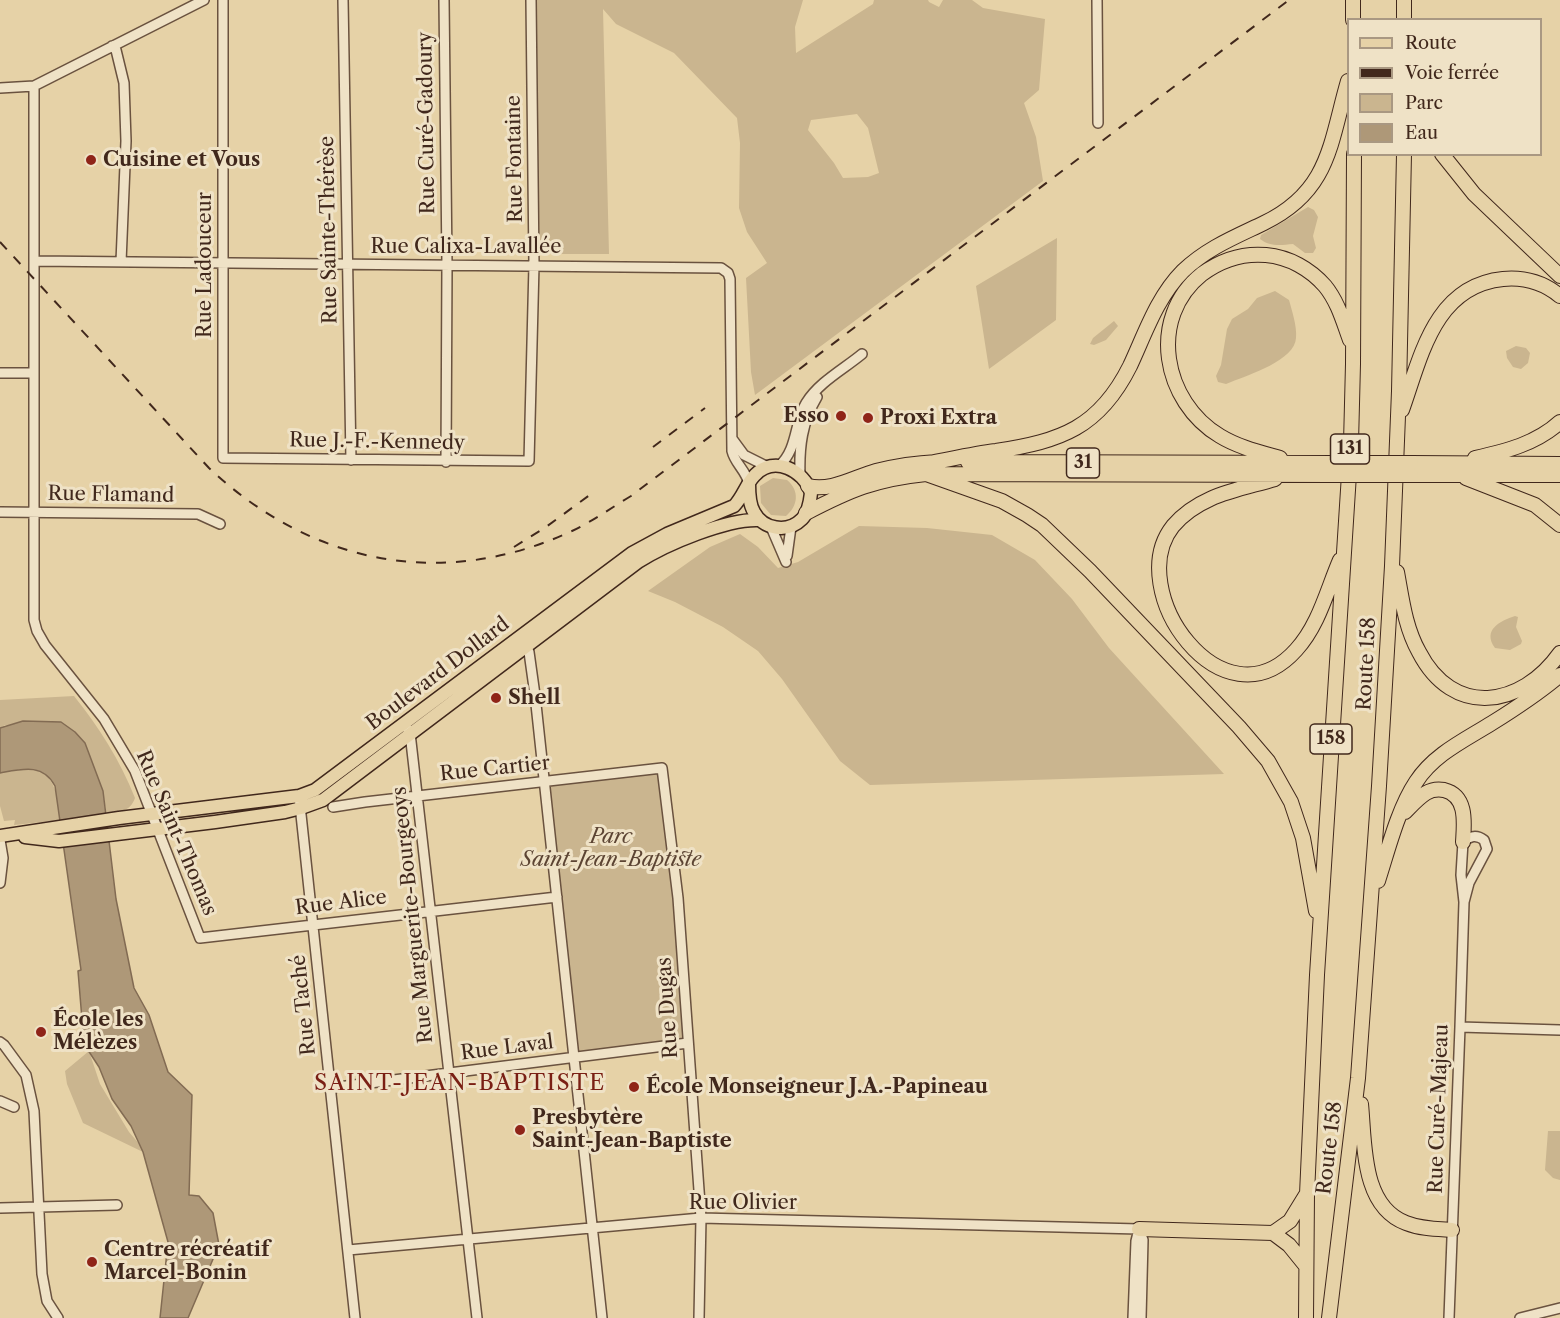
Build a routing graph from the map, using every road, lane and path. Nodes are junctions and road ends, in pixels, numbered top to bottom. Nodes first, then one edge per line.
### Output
1 (204, 0) edge
2 (223, 0) edge
3 (343, 0) edge
4 (444, 0) edge
5 (531, 0) edge
6 (1098, 0) edge
7 (1353, 0) edge
8 (1404, 0) edge
9 (1353, 18) edge
10 (1404, 18) edge
11 (112, 46) junction
12 (1347, 85) edge
13 (33, 86) junction
14 (0, 88) edge
15 (1098, 123) dead end
16 (1354, 156) edge
17 (1404, 156) edge
18 (1444, 156) edge
19 (35, 261) junction
20 (121, 262) junction
21 (223, 263) junction
22 (347, 264) junction
23 (447, 264) junction
24 (534, 265) junction
25 (1560, 276) edge
26 (1560, 296) edge
27 (1353, 348) junction
28 (862, 354) dead end
29 (0, 372) edge
30 (33, 373) junction
31 (826, 382) junction
32 (1560, 422) edge
33 (1397, 423) junction
34 (732, 438) junction
35 (223, 458) joint
36 (351, 460) junction
37 (530, 461) joint
38 (446, 462) junction
39 (1560, 464) edge
40 (774, 466) junction
41 (927, 468) junction
42 (1293, 469) junction
43 (1456, 469) junction
44 (1560, 476) edge
45 (804, 481) junction
46 (749, 484) junction
47 (0, 512) edge
48 (34, 512) junction
49 (806, 513) junction
50 (220, 524) dead end
51 (766, 524) junction
52 (1560, 525) edge
53 (790, 527) junction
54 (1393, 546) junction
55 (1344, 550) junction
56 (523, 641) junction
57 (1560, 653) edge
58 (1560, 675) edge
59 (407, 729) junction
60 (662, 768) joint
61 (544, 782) junction
62 (417, 796) junction
63 (300, 802) junction
64 (333, 807) dead end
65 (151, 814) junction
66 (1401, 815) junction
67 (157, 829) junction
68 (3, 837) edge
69 (1463, 842) junction
70 (0, 883) edge
71 (557, 897) junction
72 (1464, 902) junction
73 (1371, 903) junction
74 (430, 911) junction
75 (314, 924) junction
76 (1320, 928) junction
77 (200, 938) joint
78 (1460, 1026) junction
79 (1560, 1030) edge
80 (0, 1042) edge
81 (688, 1043) junction
82 (574, 1058) junction
83 (449, 1073) junction
84 (1358, 1078) junction
85 (330, 1088) junction
86 (0, 1101) edge
87 (14, 1107) dead end
88 (1307, 1194) junction
89 (117, 1204) dead end
90 (38, 1207) junction
91 (0, 1208) edge
92 (701, 1218) junction
93 (593, 1228) junction
94 (1139, 1229) junction
95 (1452, 1230) junction
96 (1272, 1233) junction
97 (468, 1239) junction
98 (348, 1250) junction
99 (1306, 1266) junction
100 (1560, 1308) edge
101 (58, 1318) edge
102 (355, 1318) edge
103 (477, 1318) edge
104 (602, 1318) edge
105 (699, 1318) edge
106 (1133, 1318) edge
107 (1141, 1318) edge
108 (1306, 1318) edge
109 (1329, 1318) edge
110 (1449, 1318) edge
111 (1520, 1318) edge

1 - 11 street
2 - 21 street, Rue Ladouceur
3 - 22 street, Rue Sainte-Thérèse
4 - 23 street, Rue Curé-Gadoury
5 - 24 street, Rue Fontaine
6 - 15 street
7 - 9 highway
8 - 10 highway
11 - 13 street
11 - 20 street
12 - 41 highway
13 - 14 street
13 - 19 street, Rue Saint-Thomas
16 - 27 highway, Route 158 / 131
17 - 33 highway, Route 158 / 158
18 - 25 highway
19 - 20 street, Rue Calixa-Lavallée
19 - 30 street, Rue Saint-Thomas
20 - 21 street, Rue Calixa-Lavallée
21 - 22 street, Rue Calixa-Lavallée
21 - 35 street, Rue Ladouceur
22 - 23 street, Rue Calixa-Lavallée
22 - 36 street, Rue Sainte-Thérèse
23 - 24 street, Rue Calixa-Lavallée
23 - 38 street, Rue Curé-Gadoury
24 - 34 street, Rue Calixa-Lavallée
24 - 37 street, Rue Fontaine
26 - 33 highway
27 - 42 highway
27 - 55 highway, Route 158 / 131
28 - 31 street
29 - 30 street
30 - 48 street, Rue Saint-Thomas
31 - 40 street
31 - 45 street
32 - 43 highway
33 - 54 highway, Route 158 / 158
34 - 40 street
34 - 46 street, Rue Calixa-Lavallée
35 - 36 street, Rue J.-F.-Kennedy
36 - 38 street, Rue J.-F.-Kennedy
37 - 38 street, Rue J.-F.-Kennedy
39 - 43 highway, 31
40 - 45 main road
40 - 46 main road
41 - 42 highway, 31
41 - 45 highway, 31
41 - 49 highway, 31
41 - 76 highway
42 - 43 highway, 31, bridge
42 - 55 highway
43 - 44 highway, 31
43 - 52 highway
45 - 49 main road
46 - 51 main road
46 - 56 main road, Boulevard Dollard
47 - 48 street, Rue Flamand
48 - 50 street, Rue Flamand
48 - 65 street, Rue Saint-Thomas
49 - 53 main road
51 - 53 main road
51 - 53 street
51 - 56 main road, Boulevard Dollard
54 - 57 highway
54 - 73 highway, Route 158 / 158
55 - 76 highway, Route 158 / 158
56 - 59 main road, Boulevard Dollard
56 - 61 street
58 - 66 highway
59 - 62 street, Rue Marguerite-Bourgeoys
59 - 63 main road, Boulevard Dollard
60 - 61 street, Rue Cartier
60 - 81 street, Rue Dugas
61 - 62 street, Rue Cartier
61 - 71 street
62 - 64 street, Rue Cartier
62 - 74 street, Rue Marguerite-Bourgeoys
63 - 65 main road, Boulevard Dollard
63 - 67 main road, Boulevard Dollard
63 - 75 street, Rue Taché
65 - 67 street, Rue Saint-Thomas
65 - 68 main road, Boulevard Dollard
66 - 69 highway
66 - 73 highway
67 - 68 main road, Boulevard Dollard
67 - 77 street, Rue Saint-Thomas
68 - 70 street
69 - 72 street, Rue Curé-Majeau
69 - 72 street, Rue Curé-Majeau
71 - 74 street, Rue Alice
71 - 82 street
72 - 78 street, Rue Curé-Majeau
73 - 84 highway, Route 158 / 158
74 - 75 street, Rue Alice
74 - 83 street, Rue Marguerite-Bourgeoys
75 - 77 street, Rue Alice
75 - 85 street, Rue Taché
76 - 88 highway, Route 158 / 158
78 - 79 street
78 - 95 street, Rue Curé-Majeau
80 - 90 street
81 - 82 street, Rue Laval
81 - 92 street, Rue Dugas
82 - 83 street, Rue Laval
82 - 93 street
83 - 85 street, Rue Laval
83 - 97 street, Rue Marguerite-Bourgeoys
84 - 95 highway
84 - 109 highway, Route 158 / 158
85 - 98 street, Rue Taché
86 - 87 street
88 - 96 highway
88 - 99 highway, Route 158 / 158
89 - 90 street
90 - 91 street
90 - 101 street
92 - 93 street, Rue Olivier
92 - 94 street, Rue Olivier
92 - 105 street, Rue Dugas
93 - 97 street, Rue Olivier
93 - 104 street
94 - 96 highway
94 - 106 street
94 - 107 street
95 - 110 street, Rue Curé-Majeau
96 - 99 highway
97 - 98 street, Rue Olivier
97 - 103 street, Rue Marguerite-Bourgeoys
98 - 102 street, Rue Taché
99 - 108 highway, Route 158 / 158
100 - 111 street

